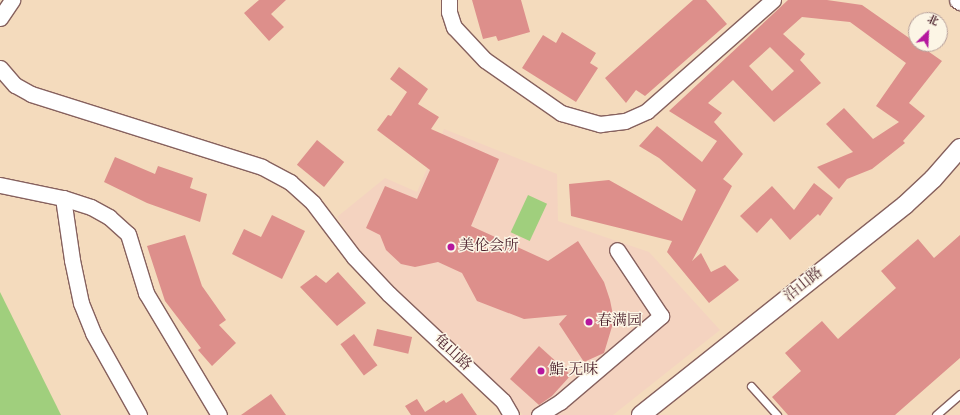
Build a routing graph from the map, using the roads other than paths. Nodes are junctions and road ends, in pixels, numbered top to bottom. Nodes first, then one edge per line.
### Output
1 (12, 0) edge
2 (449, 0) edge
3 (773, 0) edge
4 (957, 0) edge
5 (960, 2) edge
6 (0, 18) edge
7 (0, 68) edge
8 (960, 148) edge
9 (0, 185) edge
10 (64, 198) junction
11 (617, 250) dead end
12 (751, 386) dead end
13 (960, 394) edge
14 (139, 415) edge
15 (219, 415) edge
16 (511, 415) edge
17 (539, 415) edge
18 (641, 415) edge
19 (777, 415) edge
20 (936, 415) edge

1 - 6 street
2 - 3 street
4 - 5 street
7 - 16 street, 龟山路
8 - 18 street, 沿山路
9 - 10 street
10 - 14 street
10 - 15 street
11 - 17 street
12 - 19 lane
13 - 20 lane

